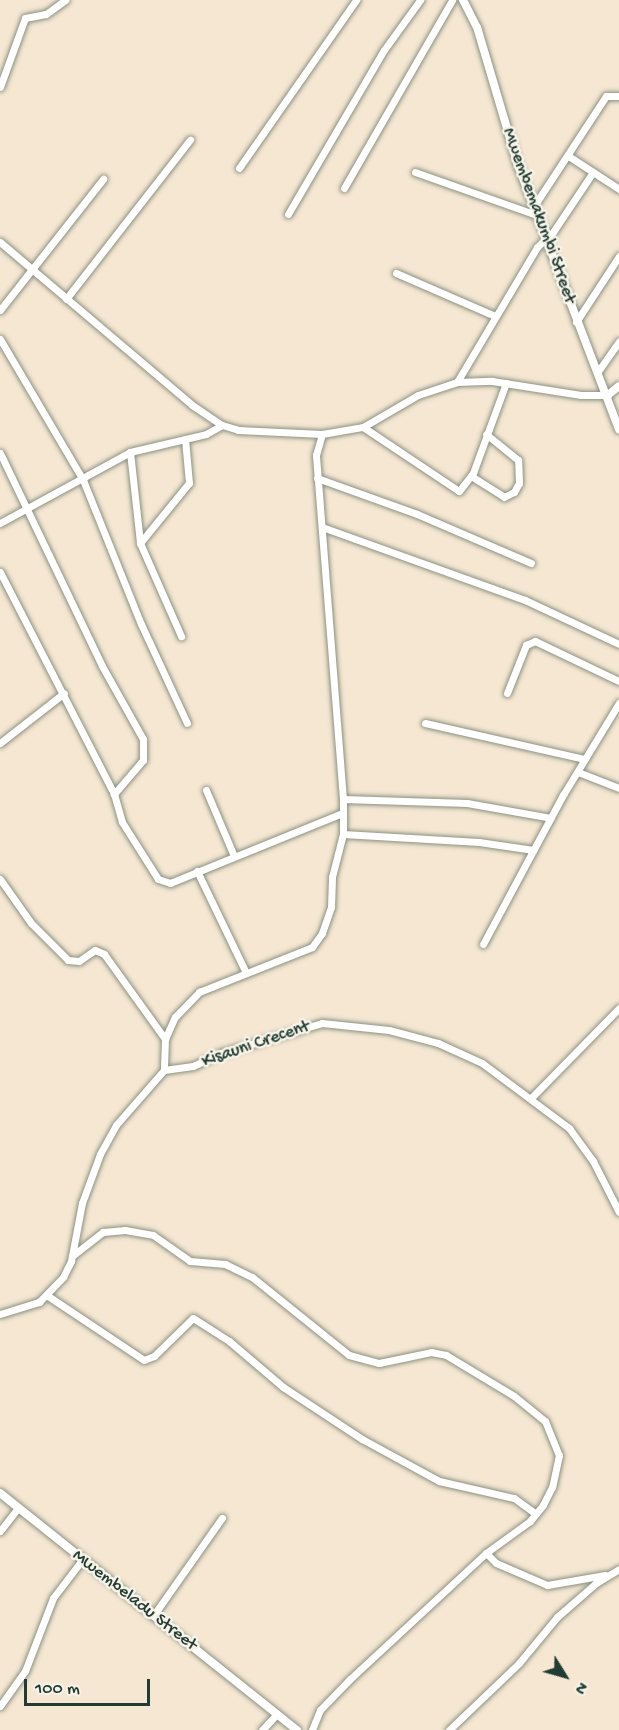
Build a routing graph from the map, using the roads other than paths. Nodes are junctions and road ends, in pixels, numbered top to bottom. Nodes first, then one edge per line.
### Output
1 (65, 0) edge
2 (356, 0) edge
3 (420, 0) edge
4 (452, 0) edge
5 (463, 0) edge
6 (0, 87) edge
7 (619, 96) edge
8 (190, 140) dead end
9 (570, 157) junction
10 (239, 168) dead end
11 (415, 172) dead end
12 (593, 172) junction
13 (103, 179) dead end
14 (344, 188) dead end
15 (619, 189) edge
16 (534, 206) junction
17 (288, 214) dead end
18 (539, 216) junction
19 (547, 239) junction
20 (0, 242) edge
21 (619, 256) edge
22 (32, 272) junction
23 (396, 273) dead end
24 (66, 299) junction
25 (0, 310) edge
26 (495, 316) junction
27 (576, 322) junction
28 (0, 339) edge
29 (619, 341) edge
30 (599, 370) junction
31 (457, 382) junction
32 (506, 384) junction
33 (619, 386) edge
34 (608, 394) junction
35 (222, 425) junction
36 (363, 427) junction
37 (619, 429) edge
38 (322, 434) junction
39 (486, 434) junction
40 (185, 439) junction
41 (130, 452) junction
42 (0, 453) edge
43 (471, 476) junction
44 (317, 478) junction
45 (82, 480) junction
46 (30, 508) junction
47 (0, 523) edge
48 (322, 527) junction
49 (140, 543) junction
50 (531, 563) dead end
51 (0, 572) edge
52 (181, 636) dead end
53 (619, 644) edge
54 (619, 681) edge
55 (64, 693) junction
56 (507, 693) dead end
57 (619, 703) edge
58 (187, 723) dead end
59 (425, 723) dead end
60 (0, 743) edge
61 (585, 759) junction
62 (578, 772) junction
63 (619, 788) edge
64 (206, 790) dead end
65 (114, 794) junction
66 (343, 798) junction
67 (342, 813) junction
68 (551, 818) junction
69 (343, 834) junction
70 (533, 850) junction
71 (234, 856) junction
72 (197, 871) junction
73 (0, 879) edge
74 (483, 944) dead end
75 (246, 973) junction
76 (619, 1008) edge
77 (165, 1039) junction
78 (164, 1070) junction
79 (531, 1098) junction
80 (619, 1212) edge
81 (72, 1256) junction
82 (48, 1296) junction
83 (0, 1314) edge
84 (0, 1493) edge
85 (18, 1508) junction
86 (536, 1514) junction
87 (222, 1518) dead end
88 (0, 1531) edge
89 (486, 1553) junction
90 (82, 1560) junction
91 (619, 1569) edge
92 (611, 1574) junction
93 (153, 1616) junction
94 (0, 1706) edge
95 (278, 1713) junction
96 (262, 1730) edge
97 (297, 1730) edge
98 (312, 1730) edge
99 (449, 1730) edge

1 - 6 street
2 - 10 street
3 - 17 street
4 - 14 street
5 - 16 street, Mwembemakumbi Street
7 - 9 street
8 - 24 street
9 - 12 street
9 - 16 street
11 - 18 street
12 - 15 street
12 - 19 street
13 - 22 street
16 - 18 street, Mwembemakumbi Street
18 - 19 street, Mwembemakumbi Street
19 - 26 street
19 - 27 street, Mwembemakumbi Street
20 - 22 street
21 - 27 street
22 - 24 street
22 - 25 street
23 - 26 street
24 - 35 street
26 - 31 street
27 - 30 street, Mwembemakumbi Street
28 - 45 street
29 - 30 street
30 - 34 street, Mwembemakumbi Street
31 - 32 street
31 - 36 street
32 - 34 street
32 - 39 street
33 - 34 street
34 - 37 street, Mwembemakumbi Street
35 - 38 street
35 - 40 street
36 - 38 street
36 - 43 street
38 - 44 street
39 - 43 street
39 - 43 street
40 - 41 street
40 - 49 street
41 - 45 street
41 - 49 street
42 - 46 street
44 - 48 street
44 - 50 street
45 - 46 street
45 - 58 street
46 - 47 street
46 - 65 street
48 - 53 street
48 - 66 street
49 - 52 street
51 - 55 street
54 - 56 street
55 - 60 street
55 - 65 street
57 - 61 street
59 - 61 street
61 - 62 street
62 - 63 street
62 - 68 street
64 - 71 street
65 - 72 street
66 - 67 street
66 - 68 street
67 - 69 street
67 - 71 street
68 - 70 street
69 - 70 street
69 - 75 street
70 - 74 street
71 - 72 street
72 - 75 street
73 - 77 street
75 - 77 street
76 - 79 street
77 - 78 street
78 - 79 street, Kisauni Crecent
78 - 81 street
79 - 80 street, Kisauni Crecent
81 - 82 street
81 - 86 street
82 - 83 street
82 - 86 street
84 - 85 street, Mwembeladu Street
85 - 88 street
85 - 90 street, Mwembeladu Street
86 - 89 street
87 - 93 street
89 - 92 street
89 - 98 street
90 - 93 street, Mwembeladu Street
90 - 94 street
91 - 92 street
92 - 99 street
93 - 95 street, Mwembeladu Street
95 - 96 street
95 - 97 street, Mwembeladu Street

